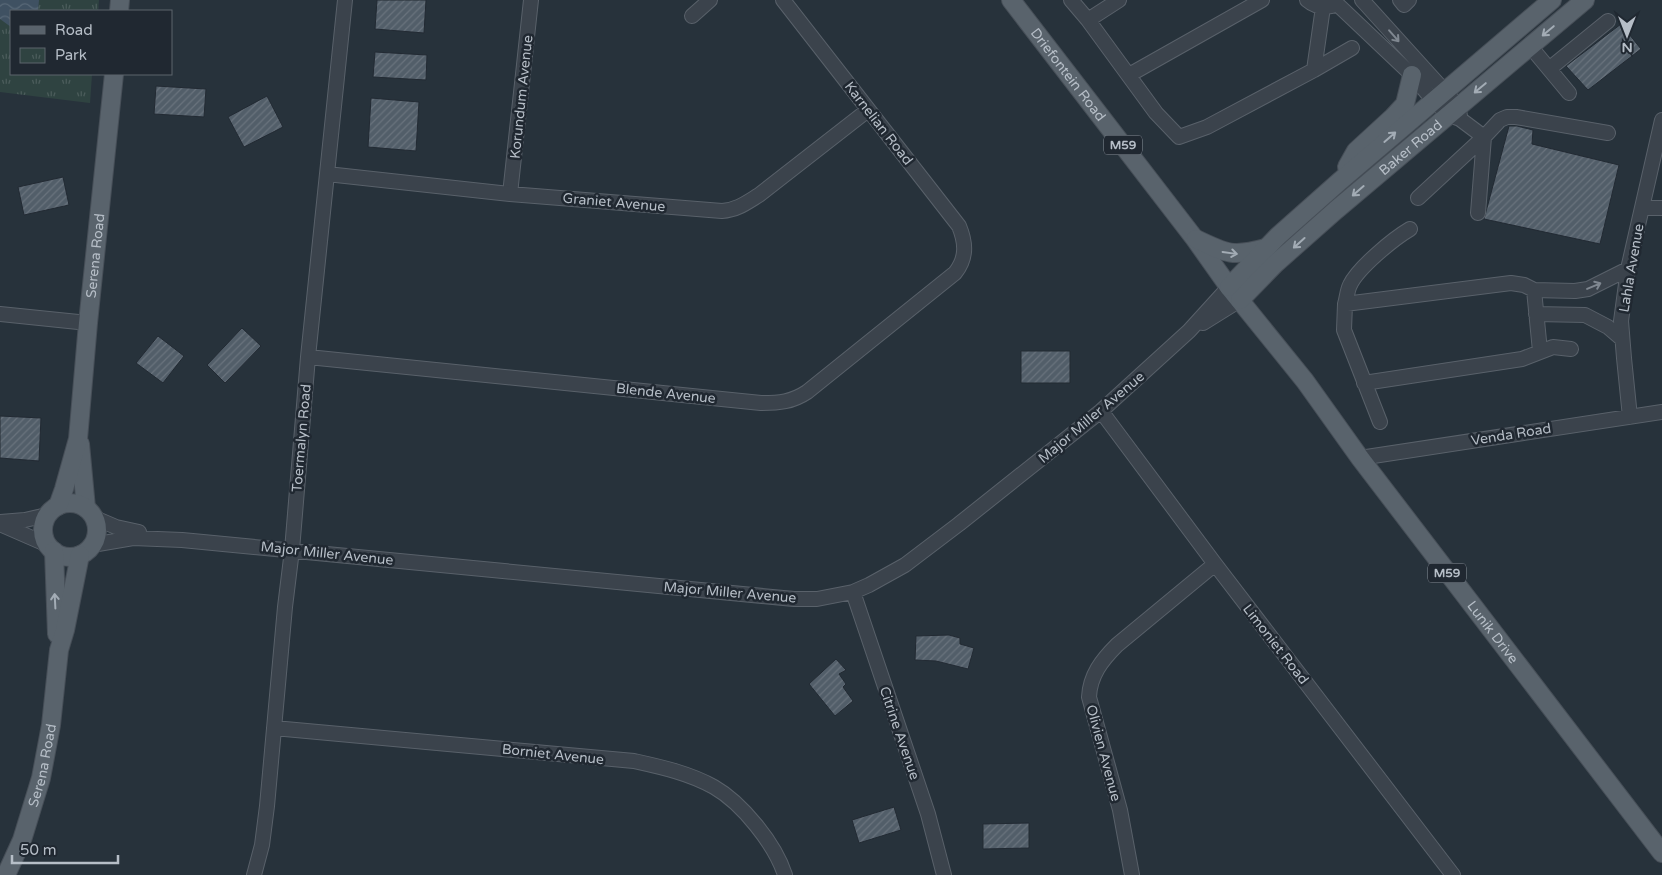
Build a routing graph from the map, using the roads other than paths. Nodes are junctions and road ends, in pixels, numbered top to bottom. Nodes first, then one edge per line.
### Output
1 (345, 0) edge
2 (531, 0) edge
3 (710, 0) edge
4 (783, 0) edge
5 (1012, 0) edge
6 (1071, 0) edge
7 (1118, 0) edge
8 (1262, 0) edge
9 (1307, 0) edge
10 (1362, 0) edge
11 (1400, 0) edge
12 (1409, 0) edge
13 (1552, 0) edge
14 (1585, 0) edge
15 (1340, 2) edge
16 (1323, 7) junction
17 (692, 16) dead end
18 (1088, 20) junction
19 (1608, 22) dead end
20 (1530, 46) junction
21 (1352, 48) dead end
22 (1549, 69) junction
23 (1314, 70) junction
24 (114, 75) edge
25 (1129, 75) junction
26 (1412, 75) junction
27 (1569, 93) dead end
28 (1438, 96) junction
29 (868, 110) junction
30 (1456, 113) junction
31 (1662, 120) edge
32 (1608, 133) dead end
33 (1484, 137) junction
34 (327, 174) junction
35 (1340, 181) junction
36 (510, 194) junction
37 (1418, 198) dead end
38 (1642, 208) junction
39 (1662, 208) edge
40 (1478, 213) dead end
41 (1410, 229) dead end
42 (1196, 239) junction
43 (1266, 248) junction
44 (965, 251) joint
45 (1628, 269) junction
46 (1534, 290) junction
47 (1234, 293) junction
48 (1345, 304) junction
49 (0, 314) edge
50 (1536, 314) junction
51 (88, 323) junction
52 (1622, 339) junction
53 (1571, 349) dead end
54 (1540, 351) junction
55 (308, 358) junction
56 (1364, 383) junction
57 (1101, 411) junction
58 (1662, 412) edge
59 (1630, 417) junction
60 (1380, 422) dead end
61 (78, 439) junction
62 (1360, 458) junction
63 (52, 510) junction
64 (90, 513) junction
65 (0, 523) edge
66 (182, 540) junction
67 (51, 548) junction
68 (86, 550) junction
69 (292, 550) junction
70 (1215, 564) junction
71 (853, 592) junction
72 (59, 650) junction
73 (274, 728) junction
74 (1662, 854) edge
75 (6, 875) edge
76 (254, 875) edge
77 (785, 875) edge
78 (944, 875) edge
79 (1132, 875) edge
80 (1453, 875) edge

1 - 34 street, Toermalyn Road
2 - 36 street, Korundum Avenue
3 - 17 street
4 - 29 street, Karnelian Road
5 - 42 main road, Driefontein Road / M59
6 - 18 street
7 - 18 street
8 - 25 street
9 - 16 street
10 -> 28 street
11 - 12 street
13 - 28 main road, Baker Road
14 -> 20 main road, Baker Road
15 - 16 street
15 - 26 street
16 - 23 street
18 - 25 street
19 - 22 street
20 - 22 street
20 -> 30 main road, Baker Road
21 - 23 street
22 - 27 street
23 - 25 street
24 - 51 main road, Serena Road
26 - 28 street
26 - 35 main road
28 - 30 street
35 -> 28 main road, Baker Road
29 - 36 street, Graniet Avenue
29 - 44 street, Karnelian Road
30 - 33 street
30 -> 47 main road, Baker Road
31 - 38 street, Lahla Avenue
32 - 33 street
33 - 37 street
33 - 40 street
34 - 36 street, Graniet Avenue
34 - 55 street, Toermalyn Road
35 - 43 main road, Baker Road
38 - 39 street, Lahla Avenue
38 - 45 street, Lahla Avenue
41 - 48 street
42 -> 43 main road
42 - 47 main road, Driefontein Road / M59
43 - 47 main road, Baker Road
44 - 55 street, Blende Avenue
46 -> 45 street
45 - 52 street, Lahla Avenue
46 - 48 street
46 - 50 street
47 - 57 street, Major Miller Avenue
47 - 62 main road, Lunik Drive / M59
48 - 56 street
49 - 51 street
50 - 52 street
50 - 54 street
51 - 61 main road, Serena Road
52 - 59 street, Lahla Avenue
53 - 54 street
54 - 56 street
55 - 69 street, Toermalyn Road
56 - 60 street
57 - 70 street, Limoniet Road
57 - 71 street, Major Miller Avenue
58 - 59 street, Venda Road
59 - 62 street, Venda Road
61 - 63 main road, Serena Road
61 - 64 main road, Serena Road
62 - 74 main road, Lunik Drive / M59
63 - 64 main road
63 - 65 street
63 - 67 main road
64 - 66 street, Major Miller Avenue
64 - 68 main road
65 - 67 street
66 - 68 street, Major Miller Avenue
66 - 69 street, Major Miller Avenue
67 - 68 main road
72 -> 67 main road, Serena Road
68 - 72 main road, Serena Road
69 - 71 street, Major Miller Avenue
69 - 73 street, Toermalyn Road
70 - 79 street, Olivien Avenue
70 - 80 street, Limoniet Road
71 - 78 street, Citrine Avenue
72 - 75 main road, Serena Road
73 - 76 street, Toermalyn Road
73 - 77 street, Borniet Avenue

